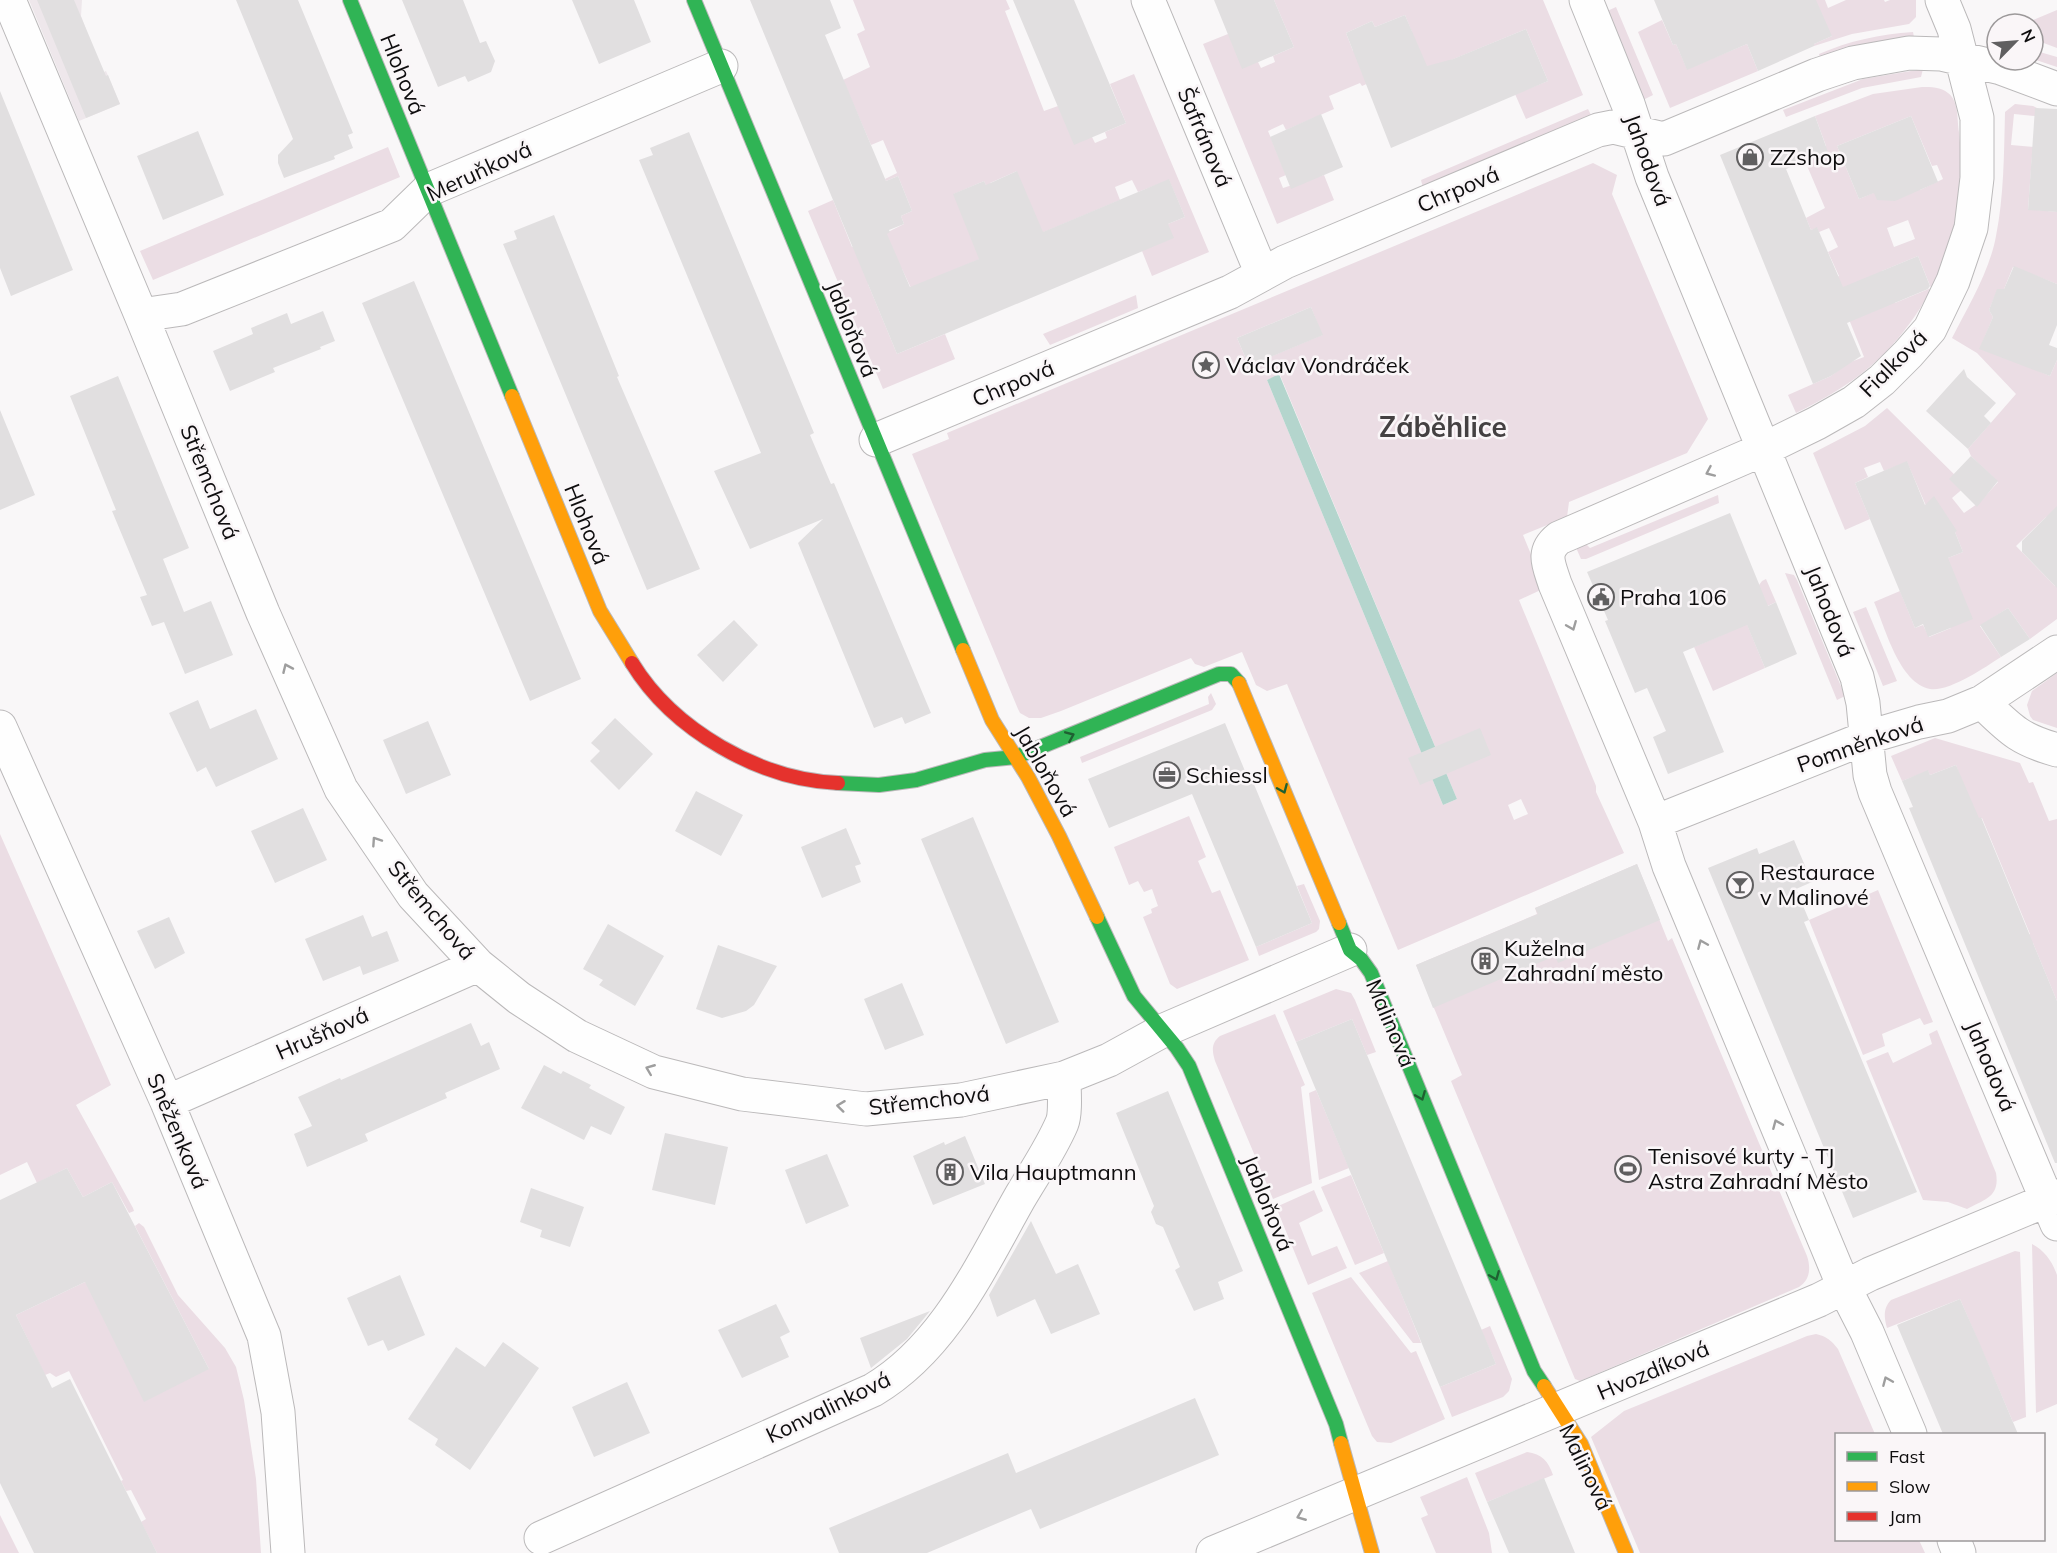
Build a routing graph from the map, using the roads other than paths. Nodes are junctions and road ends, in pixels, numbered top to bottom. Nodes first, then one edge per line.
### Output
1 (9, 0) edge
2 (350, 0) edge
3 (694, 0) edge
4 (1148, 0) edge
5 (1586, 0) edge
6 (1942, 0) edge
7 (1962, 58) junction
8 (721, 66) junction
9 (2057, 89) edge
10 (1638, 134) junction
11 (428, 190) junction
12 (1262, 274) junction
13 (141, 315) junction
14 (876, 440) junction
15 (1764, 449) junction
16 (2057, 652) edge
17 (1982, 702) junction
18 (0, 727) edge
19 (1868, 737) junction
20 (2057, 750) edge
21 (1016, 757) junction
22 (1655, 822) junction
23 (1350, 950) junction
24 (478, 965) junction
25 (1162, 1031) junction
26 (1064, 1077) junction
27 (167, 1102) junction
28 (2054, 1207) edge
29 (1844, 1287) junction
30 (1557, 1410) junction
31 (1910, 1433) edge
32 (1355, 1494) junction
33 (541, 1538) dead end
34 (288, 1553) edge
35 (1213, 1553) edge
36 (1372, 1553) edge
37 (1626, 1553) edge

1 - 13 street, Střemchová
2 - 11 street, Hlohová
3 - 8 street, Jabloňová
4 - 12 street, Šafránová
5 - 10 street, Jahodová
6 - 7 street, Fialková
7 - 9 street, Chrpová
7 - 10 street, Chrpová
7 - 15 street, Fialková
8 - 11 street, Meruňková
8 - 14 street, Jabloňová
10 - 12 street, Chrpová
10 - 15 street, Jahodová
11 - 13 street, Meruňková
11 - 21 street, Hlohová
12 - 14 street, Chrpová
24 -> 13 street, Střemchová
14 - 21 street, Jabloňová
15 - 19 street, Jahodová
15 -> 22 street, Fialková
16 - 17 street, Pomněnková
17 - 19 street, Pomněnková
17 - 20 street
18 - 27 street, Sněženková
19 - 22 street, Pomněnková
19 - 28 street, Jahodová
21 -> 23 street, Malinová
21 - 25 street, Jabloňová
29 -> 22 street
23 - 25 street, Střemchová
23 -> 30 street, Malinová
26 -> 24 street, Střemchová
24 - 27 street, Hrušňová
25 - 26 street, Střemchová
25 - 32 street, Jabloňová
26 - 33 street, Konvalinková
27 - 34 street, Sněženková
28 - 29 street, Hvozdíková
29 - 30 street, Hvozdíková
31 -> 29 street
30 - 32 street, Hvozdíková
30 - 37 street, Malinová
32 -> 35 street, Hvozdíková
32 - 36 street, Jabloňová

